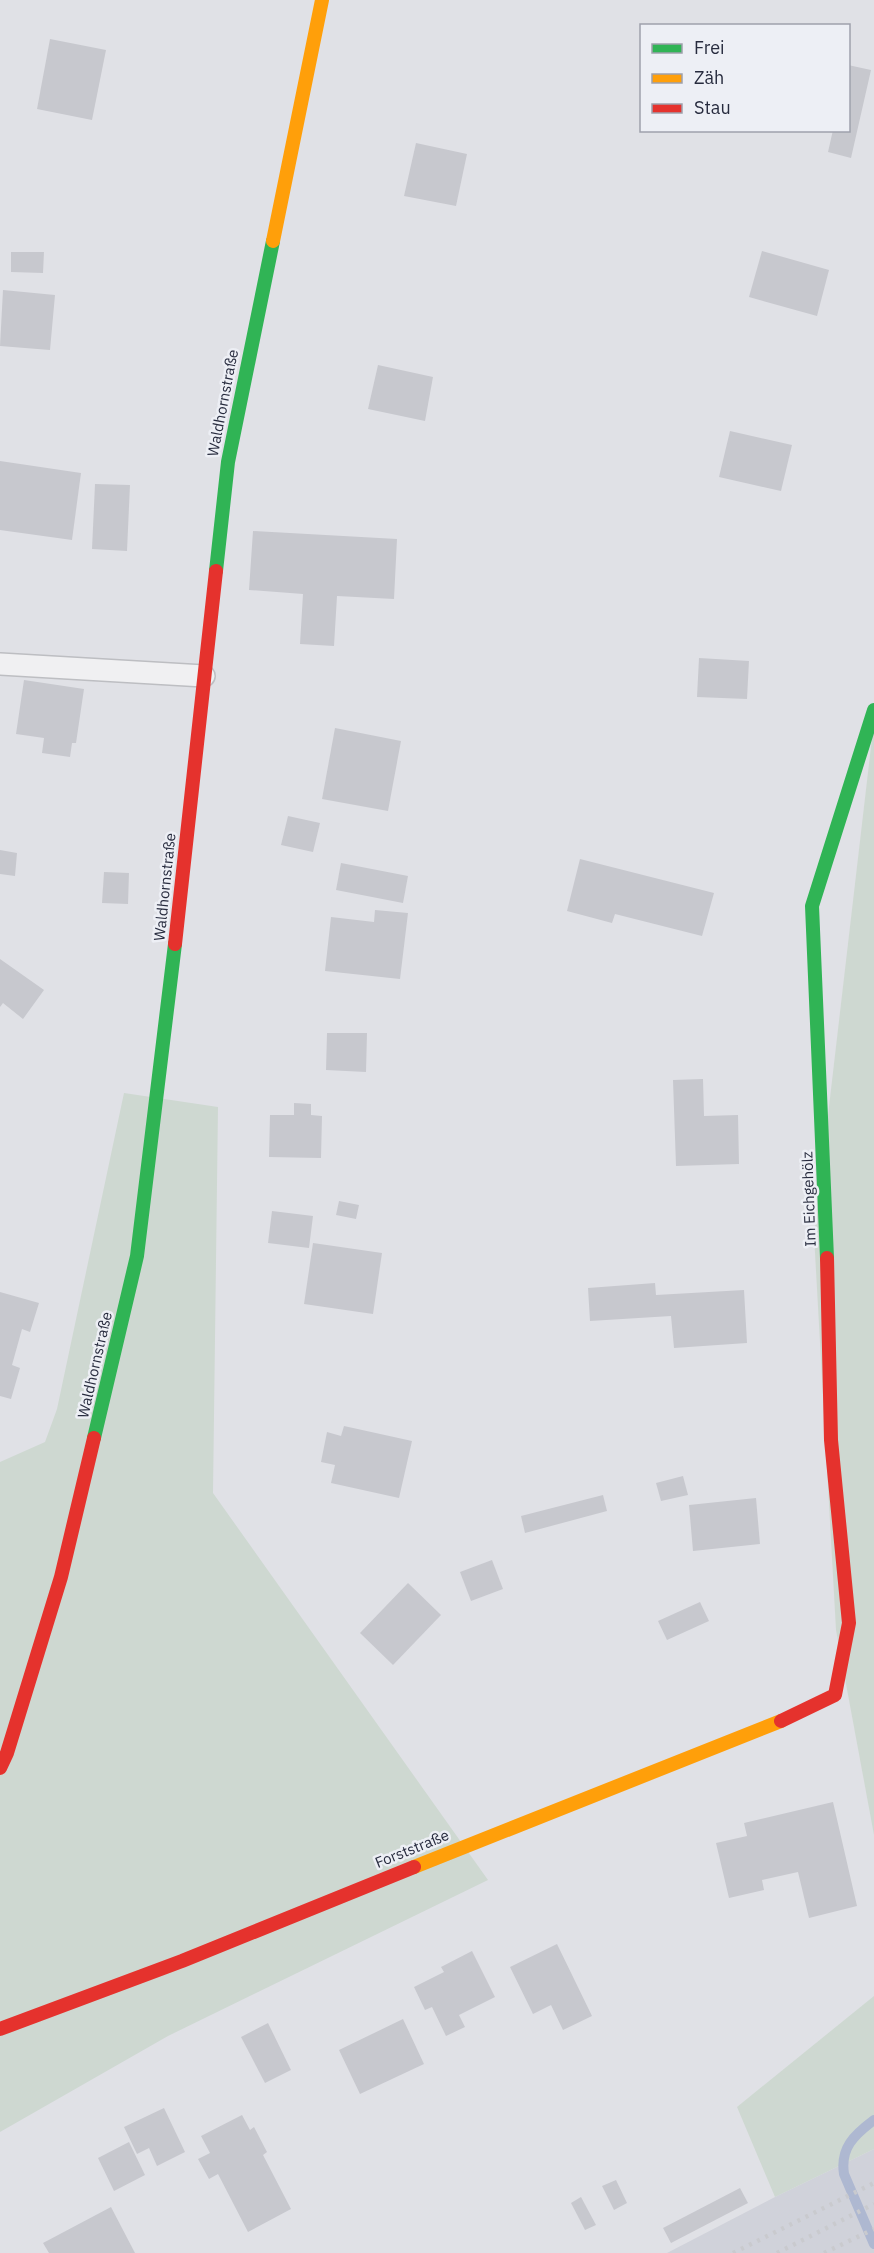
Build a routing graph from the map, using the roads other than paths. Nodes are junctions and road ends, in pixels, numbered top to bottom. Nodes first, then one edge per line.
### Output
1 (322, 0) edge
2 (0, 664) edge
3 (204, 676) junction
4 (874, 710) edge
5 (835, 1695) joint
6 (0, 1768) edge
7 (0, 2029) edge

1 - 3 street, Waldhornstraße
2 - 3 lane
3 - 6 street, Waldhornstraße
4 - 5 street, Im Eichgehölz
5 - 7 street, Forststraße

